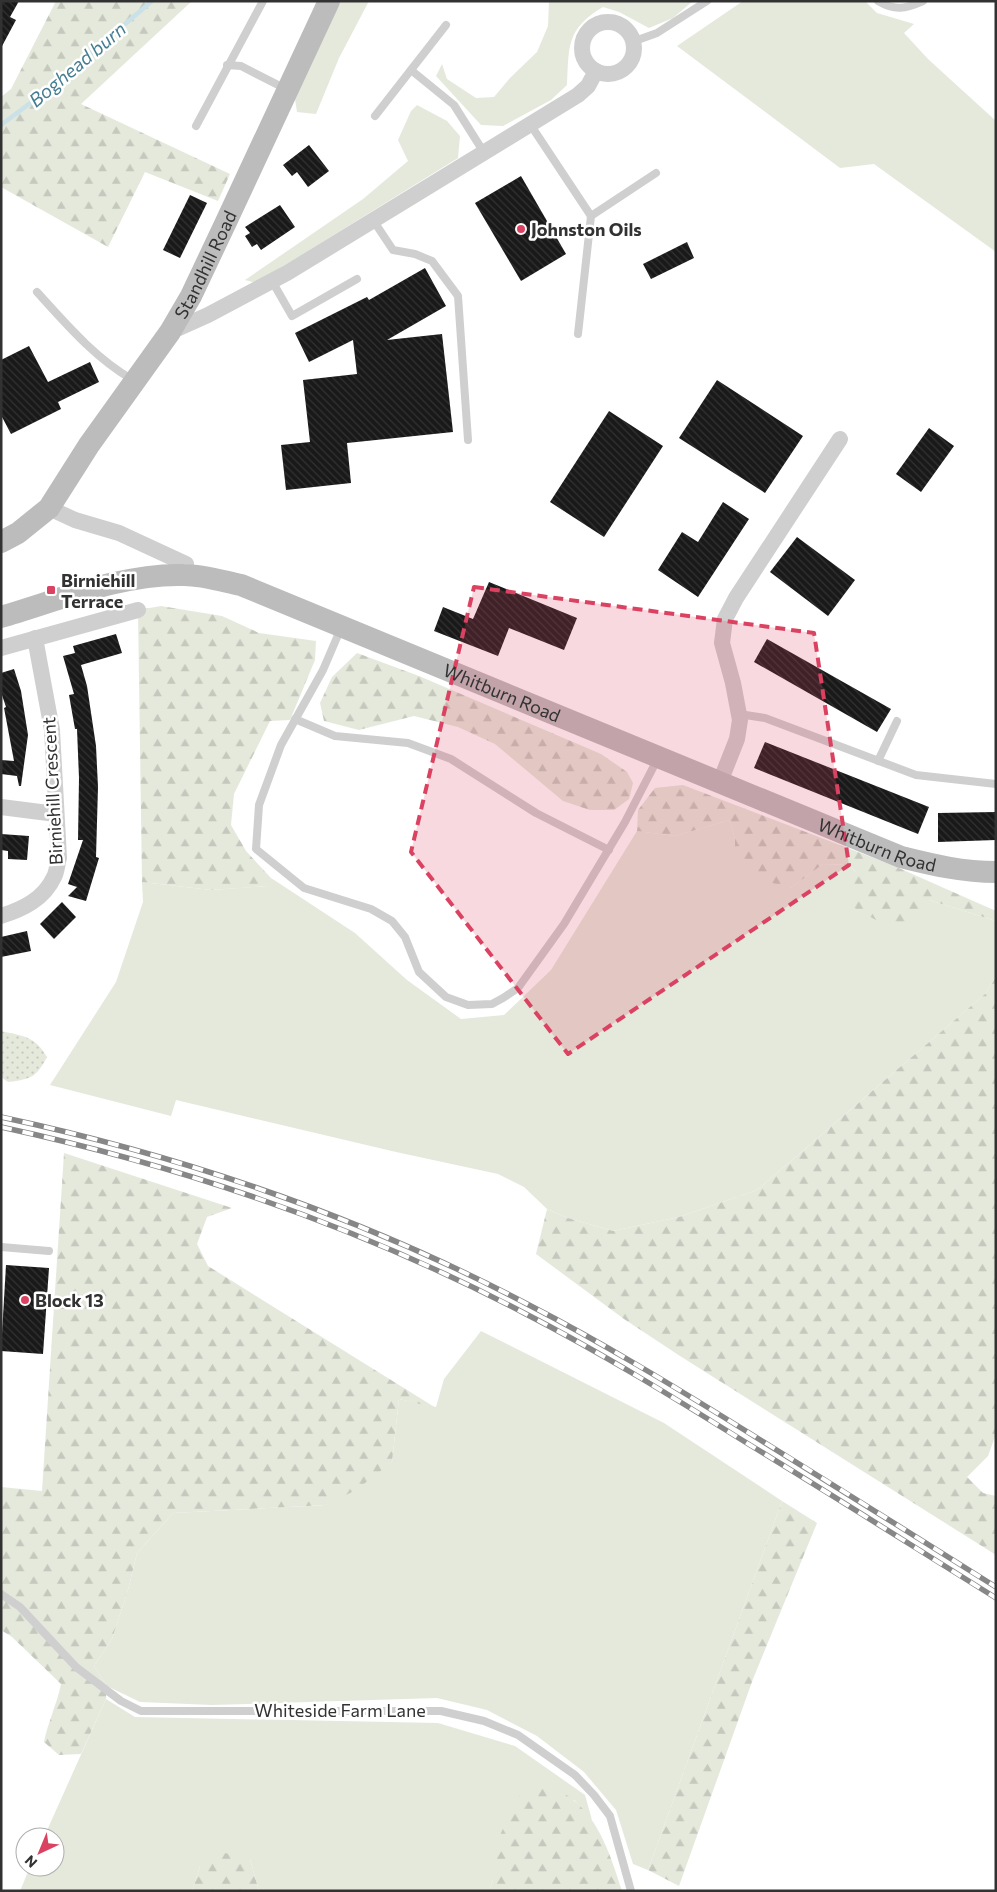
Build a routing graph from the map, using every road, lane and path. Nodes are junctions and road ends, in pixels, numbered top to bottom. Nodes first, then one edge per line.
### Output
1 (263, 1) edge
2 (329, 1) edge
3 (707, 1) edge
4 (878, 1) edge
5 (923, 1) edge
6 (446, 25) dead end
7 (632, 42) junction
8 (228, 65) junction
9 (411, 70) junction
10 (596, 71) junction
11 (288, 90) junction
12 (375, 116) dead end
13 (530, 124) junction
14 (196, 126) dead end
15 (484, 151) junction
16 (656, 174) dead end
17 (590, 216) junction
18 (373, 219) junction
19 (357, 280) dead end
20 (272, 281) junction
21 (37, 292) dead end
22 (170, 332) junction
23 (578, 334) dead end
24 (134, 380) junction
25 (840, 438) dead end
26 (468, 440) dead end
27 (49, 508) junction
28 (1, 542) edge
29 (186, 574) junction
30 (138, 610) dead end
31 (1, 617) edge
32 (341, 626) junction
33 (35, 638) junction
34 (1, 648) edge
35 (739, 714) junction
36 (295, 719) junction
37 (897, 721) dead end
38 (659, 757) junction
39 (878, 761) junction
40 (720, 782) junction
41 (996, 784) edge
42 (1, 807) edge
43 (56, 814) junction
44 (609, 850) junction
45 (996, 872) edge
46 (1, 916) edge
47 (1, 1247) edge
48 (49, 1251) dead end
49 (1, 1594) edge
50 (631, 1891) edge

1 - 8 lane
2 - 11 main road, Standhill Road
3 - 7 lane
4 - 5 lane
6 - 9 lane
7 - 10 street
7 - 10 street
8 - 11 lane
8 - 14 lane
9 - 12 lane
9 - 15 lane
10 - 13 street
11 - 22 main road, Standhill Road
13 - 15 street
13 - 17 lane
15 - 18 street
16 - 17 lane
17 - 23 lane
18 - 20 street
18 - 26 lane
19 - 20 lane
20 - 22 street
21 - 24 lane
22 - 24 main road, Standhill Road
24 - 27 main road, Standhill Road
25 - 35 street
27 - 28 main road, Standhill Road
27 - 29 street
29 - 31 main road, Whitburn Road
29 - 32 main road, Whitburn Road
30 - 33 street
32 - 36 lane
32 - 38 main road, Whitburn Road
33 - 34 street
33 - 43 street, Birniehill Crescent
35 - 39 lane
35 - 40 street
36 - 44 lane
36 - 44 lane
37 - 39 lane
38 - 40 main road, Whitburn Road
38 - 44 lane
39 - 41 lane
40 - 45 main road, Whitburn Road
42 - 43 street
43 - 46 street, Birniehill Crescent
47 - 48 lane
49 - 50 lane, Whiteside Farm Lane

